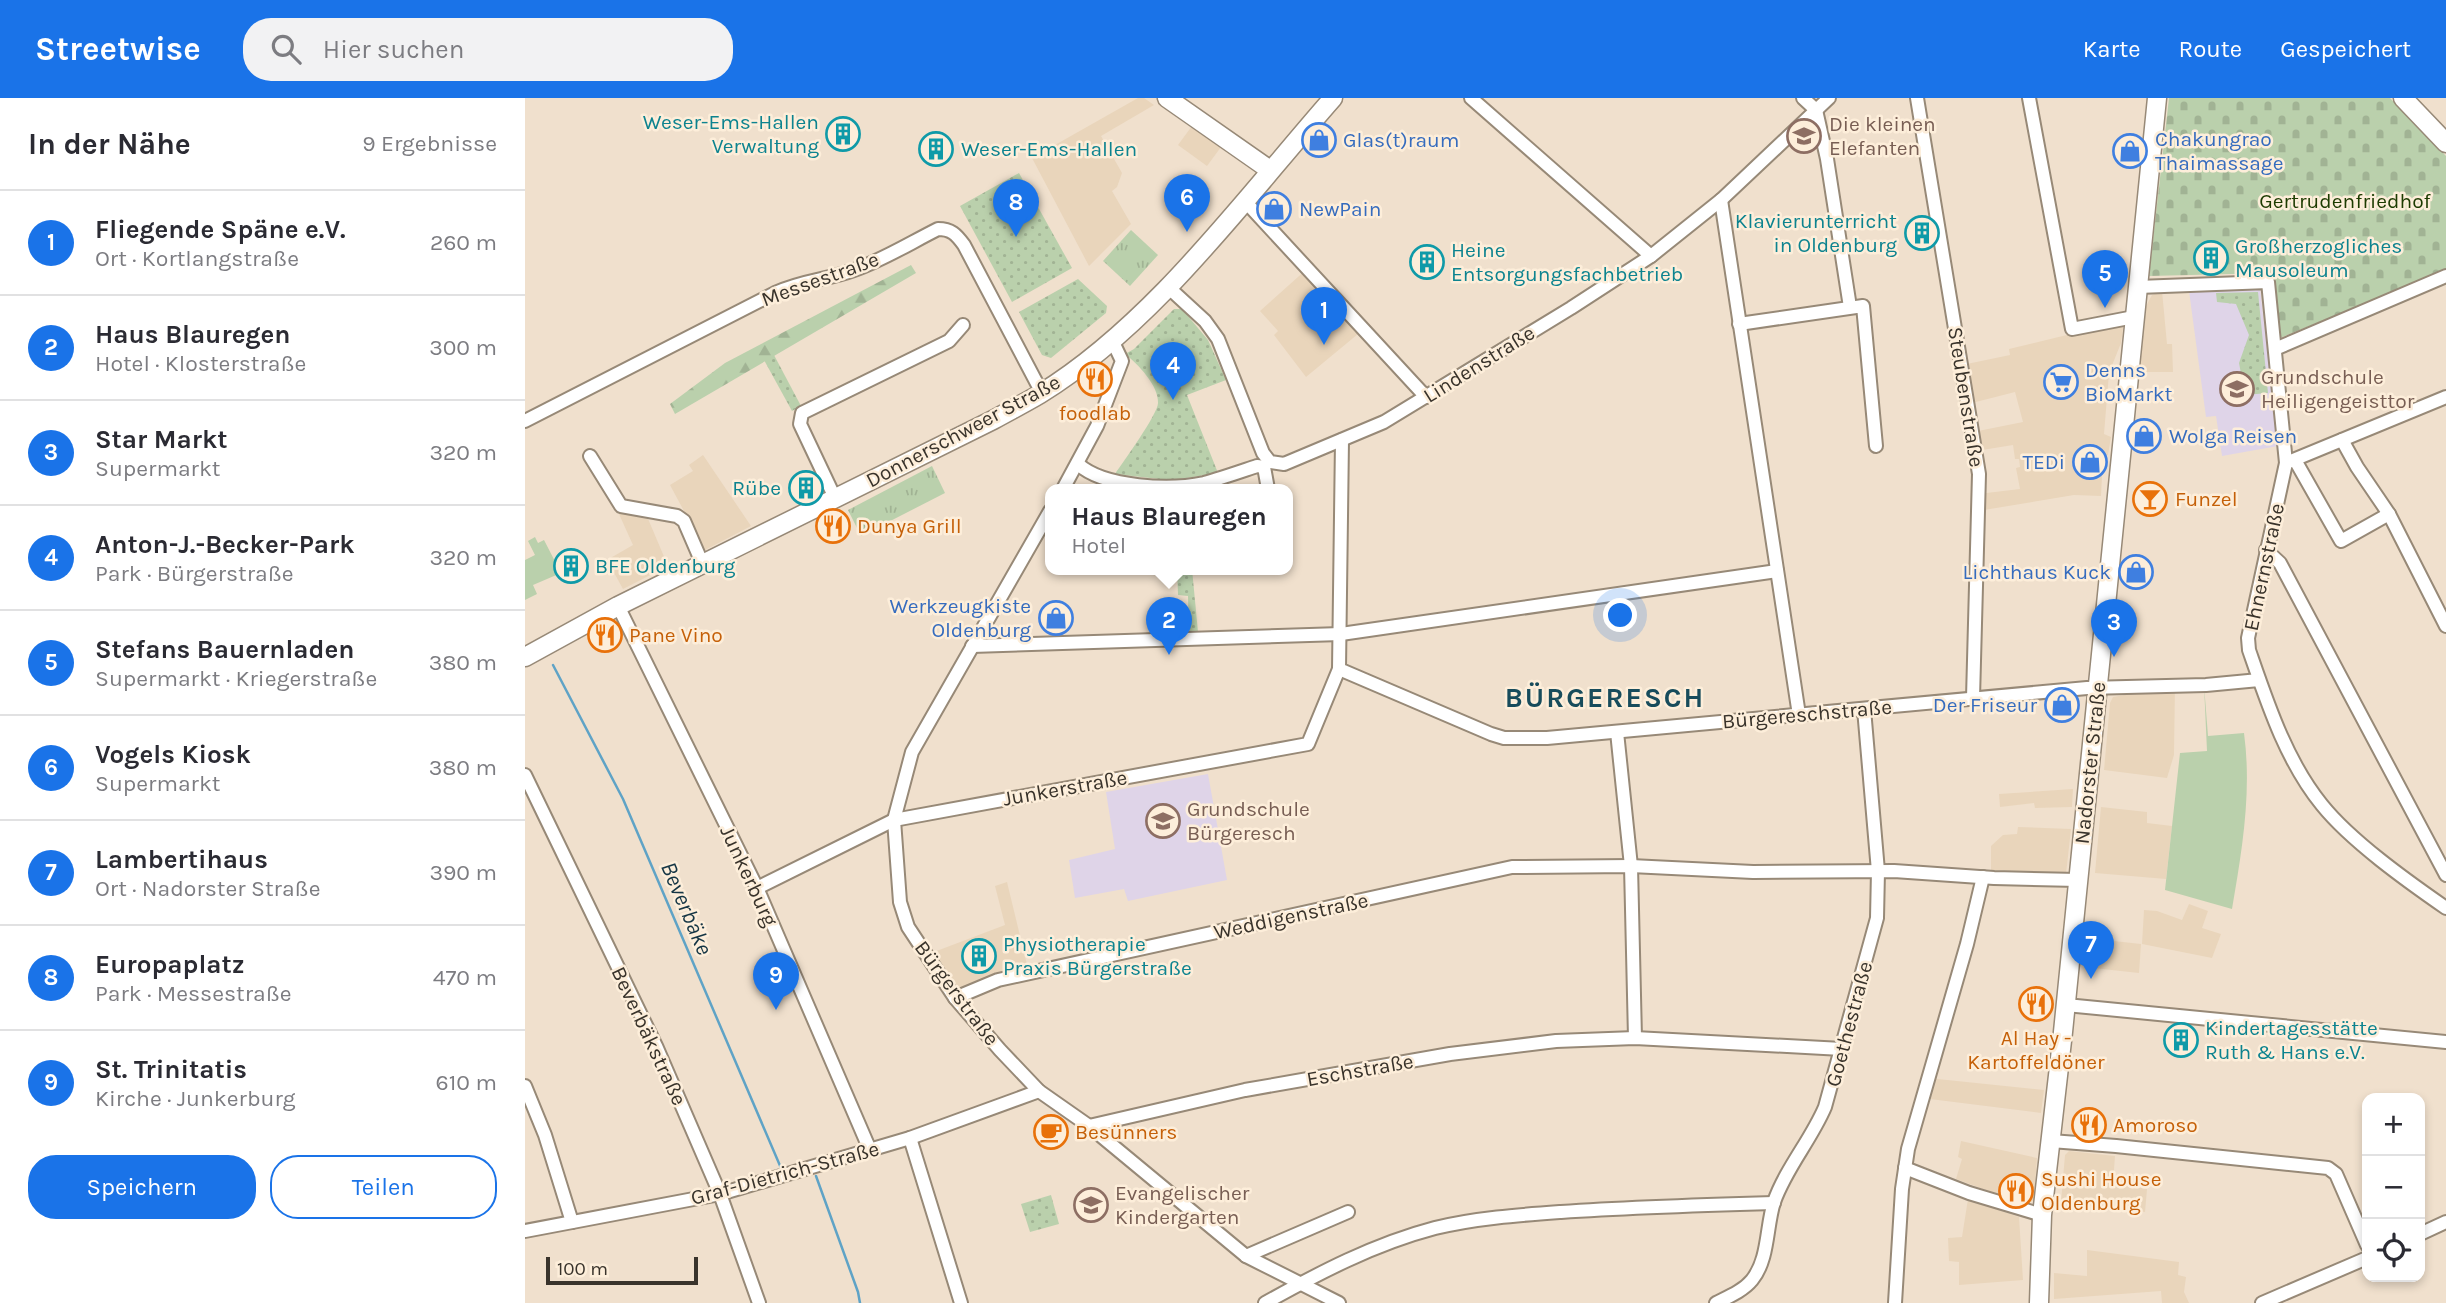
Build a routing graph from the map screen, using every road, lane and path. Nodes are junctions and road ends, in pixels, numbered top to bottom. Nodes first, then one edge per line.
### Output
1 (1167, 98) edge
2 (1333, 98) edge
3 (1471, 98) edge
4 (1803, 98) edge
5 (1829, 98) edge
6 (1917, 98) edge
7 (2029, 98) edge
8 (2157, 98) edge
9 (2403, 98) edge
10 (1816, 110) junction
11 (2446, 143) edge
12 (1270, 170) junction
13 (1244, 200) junction
14 (1721, 200) junction
15 (1651, 256) junction
16 (2446, 276) edge
17 (2138, 286) junction
18 (1168, 287) junction
19 (1850, 307) junction
20 (2134, 317) junction
21 (1739, 324) junction
22 (963, 325) dead end
23 (1112, 340) junction
24 (2275, 349) junction
25 (1042, 393) junction
26 (1426, 397) junction
27 (2446, 397) edge
28 (525, 421) edge
29 (1342, 440) junction
30 (2342, 440) junction
31 (1876, 446) dead end
32 (590, 456) dead end
33 (2291, 461) junction
34 (1078, 464) junction
35 (1267, 465) junction
36 (1102, 483) edge
37 (1066, 484) edge
38 (1126, 484) edge
39 (1193, 484) edge
40 (1268, 484) edge
41 (835, 498) junction
42 (2389, 514) junction
43 (1045, 520) edge
44 (2266, 550) junction
45 (703, 565) junction
46 (1777, 570) junction
47 (618, 606) junction
48 (2446, 626) edge
49 (1341, 634) junction
50 (972, 646) junction
51 (525, 657) edge
52 (1339, 669) junction
53 (2259, 680) junction
54 (2097, 688) junction
55 (1973, 698) junction
56 (1864, 709) junction
57 (1799, 715) junction
58 (1617, 732) junction
59 (525, 775) edge
60 (894, 820) junction
61 (1631, 866) junction
62 (1878, 871) junction
63 (2446, 875) edge
64 (1983, 877) junction
65 (2078, 880) junction
66 (757, 888) junction
67 (2446, 908) edge
68 (955, 998) junction
69 (2066, 1005) junction
70 (1635, 1038) junction
71 (2446, 1042) edge
72 (1842, 1049) junction
73 (525, 1086) edge
74 (1039, 1091) junction
75 (1089, 1126) junction
76 (910, 1138) junction
77 (2051, 1141) junction
78 (870, 1150) junction
79 (1905, 1168) junction
80 (720, 1194) junction
81 (1773, 1203) junction
82 (1348, 1212) dead end
83 (2042, 1215) junction
84 (572, 1222) junction
85 (2446, 1223) edge
86 (525, 1231) edge
87 (2425, 1232) edge
88 (2362, 1234) edge
89 (1246, 1256) junction
90 (2362, 1260) edge
91 (1299, 1284) junction
92 (759, 1303) edge
93 (961, 1303) edge
94 (1265, 1303) edge
95 (1339, 1303) edge
96 (1716, 1303) edge
97 (1895, 1303) edge
98 (2039, 1303) edge
99 (2262, 1303) edge

1 - 12 street
2 - 12 street, Donnerschweer Straße
3 - 15 street
4 - 10 street
5 - 10 street, Lindenstraße
6 - 55 street, Steubenstraße
7 - 20 street
8 - 17 street, Nadorster Straße
9 - 11 street
10 - 14 street, Lindenstraße
10 - 19 street
12 - 13 street, Donnerschweer Straße
13 - 18 street, Donnerschweer Straße
13 - 26 street
14 - 15 street, Lindenstraße
14 - 21 street
15 - 26 street, Lindenstraße
16 - 24 street
17 - 20 street, Nadorster Straße
17 - 24 street, Ehnernstraße
18 - 23 street, Donnerschweer Straße
18 - 35 street
19 - 21 street
19 - 31 street
20 - 54 street, Nadorster Straße
21 - 46 street
22 - 41 street
23 - 25 street, Donnerschweer Straße
23 - 34 street
24 - 33 street, Ehnernstraße
25 - 28 street, Messestraße
25 - 41 street, Donnerschweer Straße
26 - 29 street, Lindenstraße
27 - 30 street
29 - 35 street, Lindenstraße
29 - 49 street
30 - 33 street
30 - 42 street
32 - 45 street
33 - 42 street
33 - 44 street, Ehnernstraße
34 - 36 street
34 - 37 street
35 - 39 street, Lindenstraße
35 - 40 street
36 - 38 street, Lindenstraße
41 - 45 street, Donnerschweer Straße
42 - 48 street
43 - 50 street, Bürgerstraße
44 - 53 street, Ehnernstraße
44 - 63 street
45 - 47 street, Donnerschweer Straße
46 - 49 street
46 - 57 street
47 - 51 street, Donnerschweer Straße
47 - 66 street, Junkerburg
49 - 50 street
49 - 52 street
50 - 60 street, Bürgerstraße
52 - 58 street, Bürgereschstraße
52 - 60 street, Junkerstraße
53 - 54 street, Bürgereschstraße
53 - 67 street, Ehnernstraße
54 - 55 street, Bürgereschstraße
54 - 65 street, Nadorster Straße
55 - 56 street, Bürgereschstraße
56 - 57 street, Bürgereschstraße
56 - 62 street, Goethestraße
57 - 58 street, Bürgereschstraße
58 - 61 street
59 - 80 street, Beverbäkstraße
60 - 66 street, Junkerstraße
60 - 68 street, Bürgerstraße
61 - 62 street, Weddigenstraße
61 - 68 street, Weddigenstraße
61 - 70 street
62 - 64 street, Weddigenstraße
62 - 72 street, Goethestraße
64 - 65 street, Weddigenstraße
64 - 79 street
65 - 69 street, Nadorster Straße
66 - 78 street, Junkerburg
68 - 74 street, Bürgerstraße
69 - 71 street
69 - 77 street, Nadorster Straße
70 - 72 street, Eschstraße
70 - 75 street, Eschstraße
72 - 81 street, Goethestraße
73 - 84 street
74 - 75 street, Bürgerstraße
74 - 76 street, Graf-Dietrich-Straße
75 - 89 street, Bürgerstraße
76 - 78 street, Graf-Dietrich-Straße
76 - 93 street
77 - 83 street, Nadorster Straße
77 - 88 street
78 - 80 street, Graf-Dietrich-Straße
79 - 83 street
79 - 97 street
80 - 84 street, Graf-Dietrich-Straße
80 - 92 street, Beverbäkstraße
81 - 91 street
81 - 96 street, Goethestraße
82 - 89 street
83 - 98 street, Nadorster Straße
84 - 86 street, Graf-Dietrich-Straße
85 - 87 street
89 - 91 street, Bürgerstraße
90 - 99 street
91 - 94 street
91 - 95 street, Bürgerstraße

